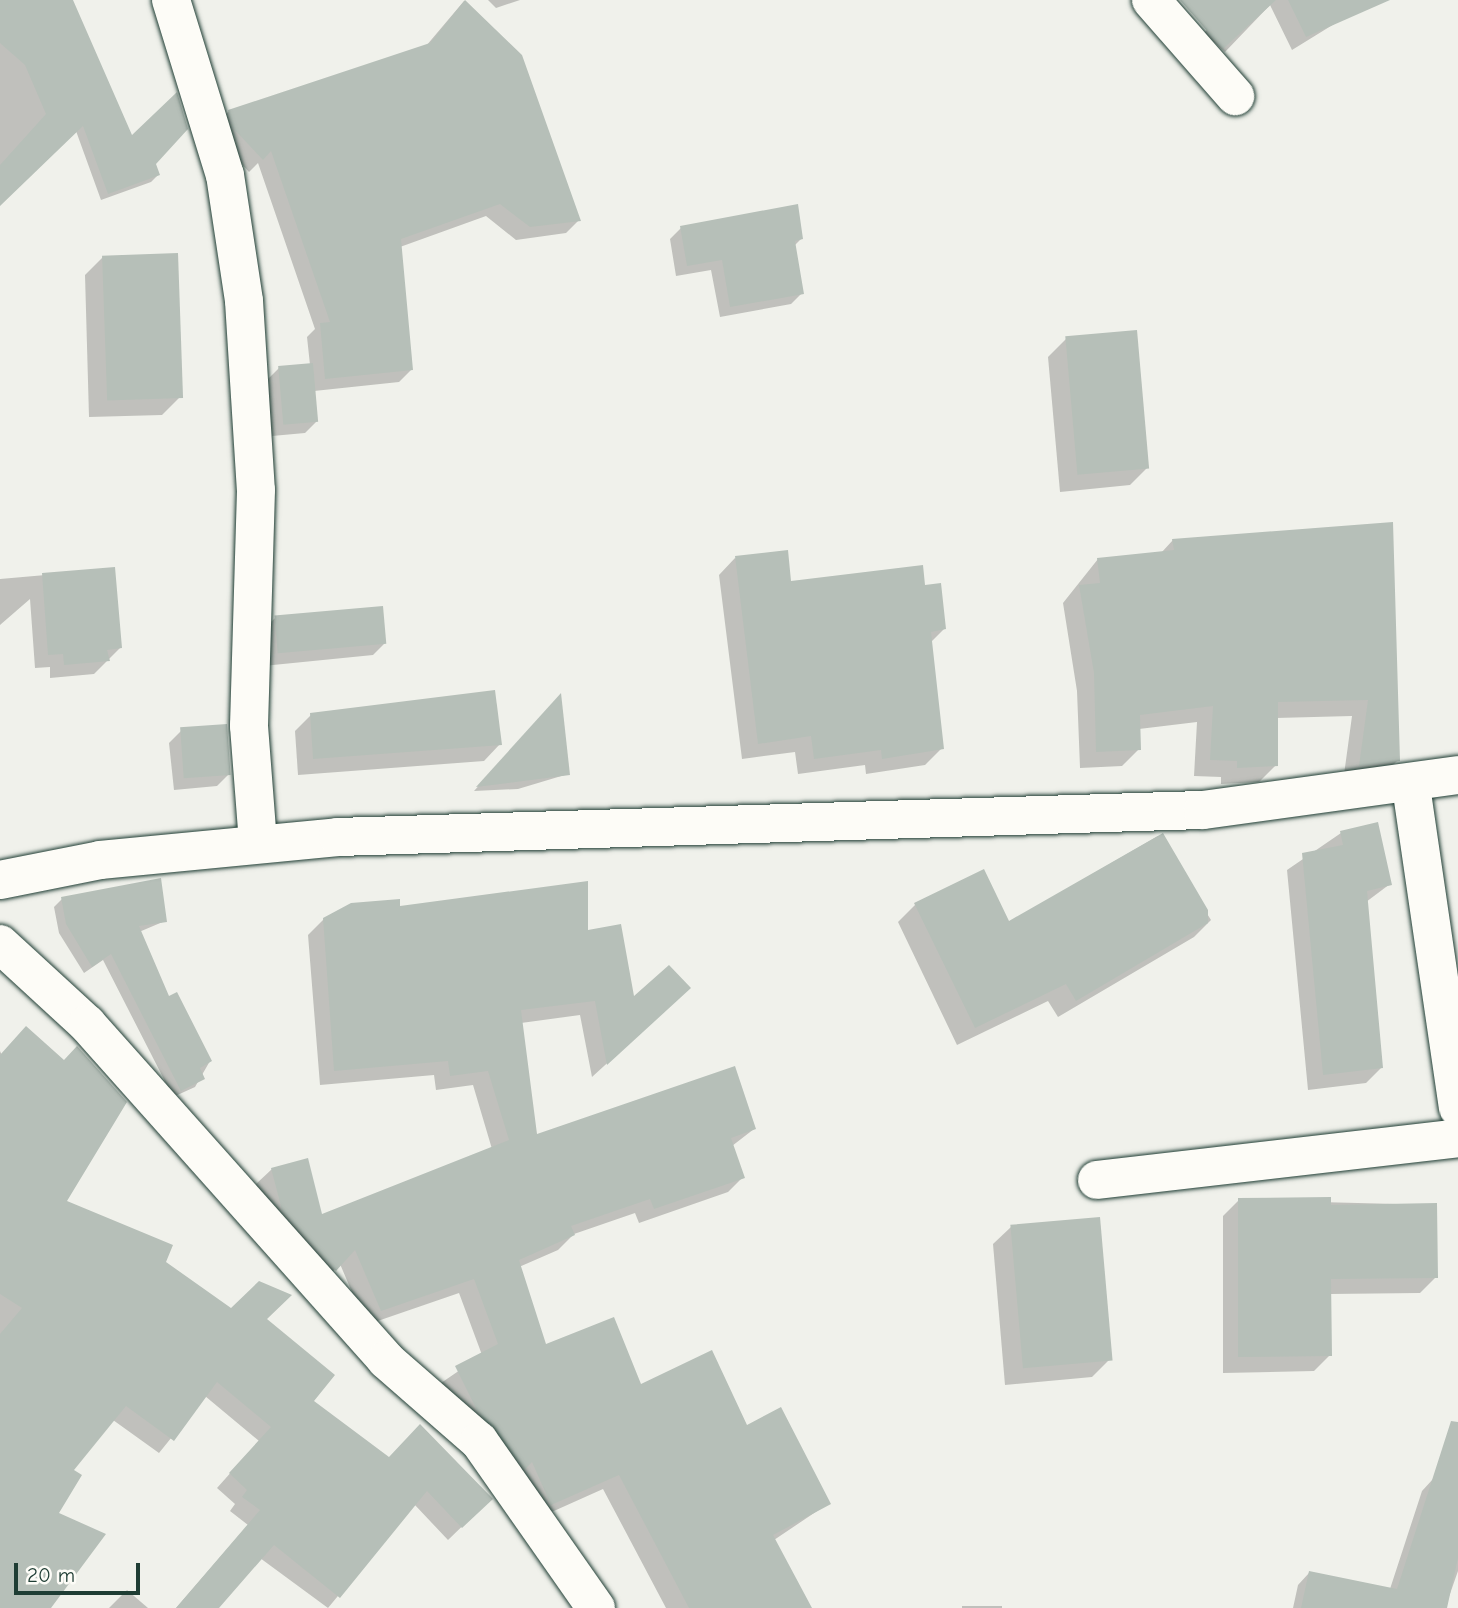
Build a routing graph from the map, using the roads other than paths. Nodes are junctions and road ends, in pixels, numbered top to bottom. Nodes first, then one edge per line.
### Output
1 (170, 0) edge
2 (1151, 0) edge
3 (1235, 96) dead end
4 (1458, 775) edge
5 (1411, 786) junction
6 (258, 844) junction
7 (0, 880) edge
8 (0, 944) edge
9 (1458, 1108) edge
10 (1458, 1139) edge
11 (1097, 1180) dead end
12 (596, 1608) edge

1 - 6 street
2 - 3 street
4 - 5 street
5 - 6 street
5 - 9 street
6 - 7 street
8 - 12 street
10 - 11 street

